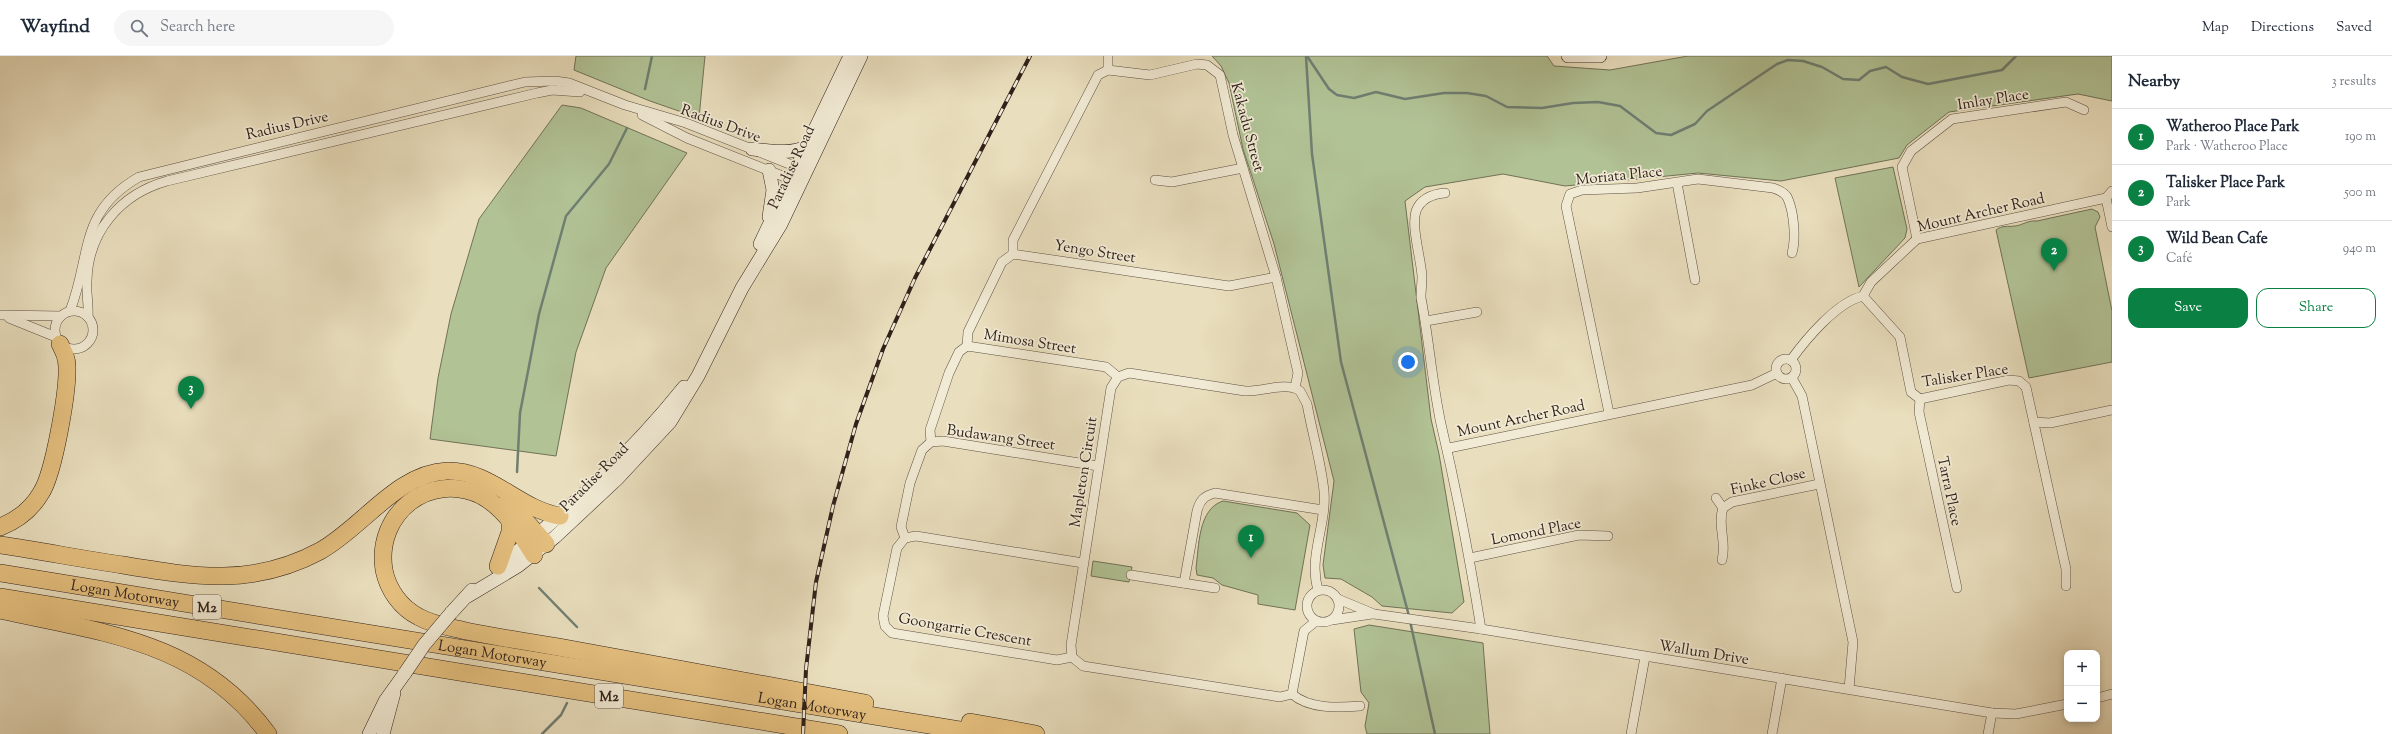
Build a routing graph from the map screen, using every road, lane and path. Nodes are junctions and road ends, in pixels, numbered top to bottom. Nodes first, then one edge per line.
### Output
1 (850, 56) edge
2 (861, 56) edge
3 (1108, 56) edge
4 (1568, 56) edge
5 (1600, 56) edge
6 (1108, 70) junction
7 (594, 94) junction
8 (625, 106) junction
9 (2084, 110) dead end
10 (447, 113) junction
11 (366, 121) junction
12 (347, 138) junction
13 (266, 144) junction
14 (808, 146) junction
15 (752, 149) junction
16 (1242, 168) junction
17 (802, 169) junction
18 (769, 170) junction
19 (209, 171) junction
20 (1155, 180) dead end
21 (796, 181) junction
22 (1677, 183) junction
23 (126, 184) junction
24 (1446, 193) dead end
25 (2109, 195) edge
26 (118, 208) junction
27 (2112, 227) edge
28 (766, 233) junction
29 (1917, 239) junction
30 (1792, 253) dead end
31 (1013, 254) junction
32 (1276, 277) junction
33 (1695, 280) dead end
34 (742, 288) junction
35 (1863, 296) junction
36 (70, 311) junction
37 (1477, 312) dead end
38 (2, 315) edge
39 (61, 316) junction
40 (88, 317) junction
41 (1426, 321) junction
42 (58, 341) junction
43 (967, 346) junction
44 (711, 351) junction
45 (1792, 360) junction
46 (1777, 373) junction
47 (1118, 377) junction
48 (1792, 378) junction
49 (1295, 388) junction
50 (1920, 399) junction
51 (2112, 410) edge
52 (1609, 413) junction
53 (2034, 422) junction
54 (931, 442) junction
55 (1449, 448) junction
56 (1098, 466) junction
57 (1820, 484) junction
58 (512, 496) junction
59 (1716, 498) dead end
60 (1723, 508) junction
61 (1323, 510) junction
62 (560, 516) junction
63 (510, 523) junction
64 (0, 527) edge
65 (1608, 536) dead end
66 (905, 538) junction
67 (0, 545) edge
68 (536, 545) junction
69 (1470, 558) junction
70 (1722, 560) dead end
71 (1083, 563) junction
72 (498, 566) junction
73 (0, 573) edge
74 (1131, 575) dead end
75 (1184, 583) junction
76 (2066, 586) dead end
77 (1215, 588) dead end
78 (1957, 588) dead end
79 (1318, 590) junction
80 (468, 596) junction
81 (0, 597) edge
82 (1338, 599) junction
83 (0, 610) edge
84 (1374, 614) junction
85 (1332, 620) junction
86 (1316, 621) junction
87 (1481, 629) junction
88 (1072, 657) junction
89 (1645, 657) junction
90 (1782, 678) junction
91 (1849, 689) junction
92 (394, 691) junction
93 (1292, 694) junction
94 (2112, 694) edge
95 (2100, 697) edge
96 (2064, 705) edge
97 (1360, 706) dead end
98 (1992, 713) junction
99 (268, 734) edge
100 (369, 734) edge
101 (383, 734) edge
102 (838, 734) edge
103 (984, 734) edge
104 (1036, 734) edge
105 (1631, 734) edge
106 (1772, 734) edge
107 (1988, 734) edge

1 - 14 street, Paradise Road
2 - 17 street, Paradise Road
3 - 6 street
4 - 5 street
6 - 16 street, Kakadu Street
6 - 31 street
7 - 8 street, Radius Drive
7 - 10 street, Radius Drive
7 - 11 street, Radius Drive
8 - 15 street, Radius Drive
8 - 18 street, Radius Drive
9 - 29 street, Imlay Place
10 - 11 street
10 - 12 street, Radius Drive
11 - 13 street, Radius Drive
12 - 13 street
12 - 19 street, Radius Drive
13 - 23 street, Radius Drive
14 - 15 street
14 - 17 street, Paradise Road
15 - 17 street, Radius Drive
16 - 20 street
16 - 32 street, Kakadu Street
17 - 21 street, Paradise Road
18 - 21 street, Radius Drive
18 - 28 street
19 - 23 street
19 - 26 street, Radius Drive
21 - 28 street, Paradise Road
21 - 34 street, Paradise Road
22 - 30 street, Moriata Place
22 - 33 street
22 - 52 street, Moriata Place
23 - 26 street
23 - 36 street, Radius Drive
24 - 41 street
25 - 27 street
25 - 29 street, Mount Archer Road
26 - 40 street, Radius Drive
28 - 34 street, Paradise Road
29 - 35 street, Mount Archer Road
31 - 32 street, Yengo Street
31 - 43 street
32 - 49 street, Kakadu Street
34 - 44 street, Paradise Road
35 - 45 street
35 - 50 street, Talisker Place
36 - 39 street
36 - 40 street
37 - 41 street
38 - 39 street
38 - 42 street
39 - 42 street
40 - 42 street
41 - 55 street
42 - 64 highway
43 - 47 street, Mimosa Street
43 - 54 street, Mimosa Street
44 - 62 street, Paradise Road
44 - 68 street, Paradise Road
45 - 46 street
45 - 48 street
46 - 48 street
46 - 52 street, Mount Archer Road
47 - 49 street
47 - 56 street, Mapleton Circuit
48 - 57 street
49 - 61 street
50 - 53 street, Talisker Place
50 - 78 street, Tarra Place
51 - 53 street
52 - 55 street, Mount Archer Road
53 - 76 street, Talisker Place
54 - 56 street, Budawang Street
54 - 66 street, Budawang Street
55 - 69 street, Mount Archer Road
56 - 71 street, Mapleton Circuit
57 - 60 street, Finke Close
57 - 91 street
58 - 62 highway
58 - 67 highway
58 - 68 highway
59 - 60 street, Finke Close
60 - 70 street, Finke Close
61 - 75 street
61 - 79 street
62 - 68 street, Paradise Road
63 - 68 highway
63 - 72 highway
63 - 104 highway
65 - 69 street, Lomond Place
66 - 71 street
66 - 88 street, Goongarrie Crescent
68 - 72 street, Paradise Road
68 - 80 street, Paradise Road
69 - 87 street, Mount Archer Road
71 - 88 street, Mapleton Circuit
72 - 80 street, Paradise Road
73 - 103 highway, Logan Motorway / M2
74 - 75 street
75 - 77 street
79 - 82 street
79 - 86 street
80 - 92 street, Paradise Road, bridge
81 - 102 highway, Logan Motorway / M2
82 - 84 street, Wallum Drive
82 - 85 street
83 - 99 highway
84 - 85 street
84 - 87 street, Wallum Drive
85 - 86 street
86 - 93 street
87 - 89 street, Wallum Drive
88 - 93 street
89 - 90 street, Wallum Drive
89 - 105 street
90 - 91 street, Wallum Drive
90 - 106 street
91 - 98 street, Wallum Drive
92 - 100 street, Paradise Road
92 - 101 street, Paradise Road
93 - 97 street
94 - 95 street
96 - 98 street, Wallum Drive
98 - 107 street

